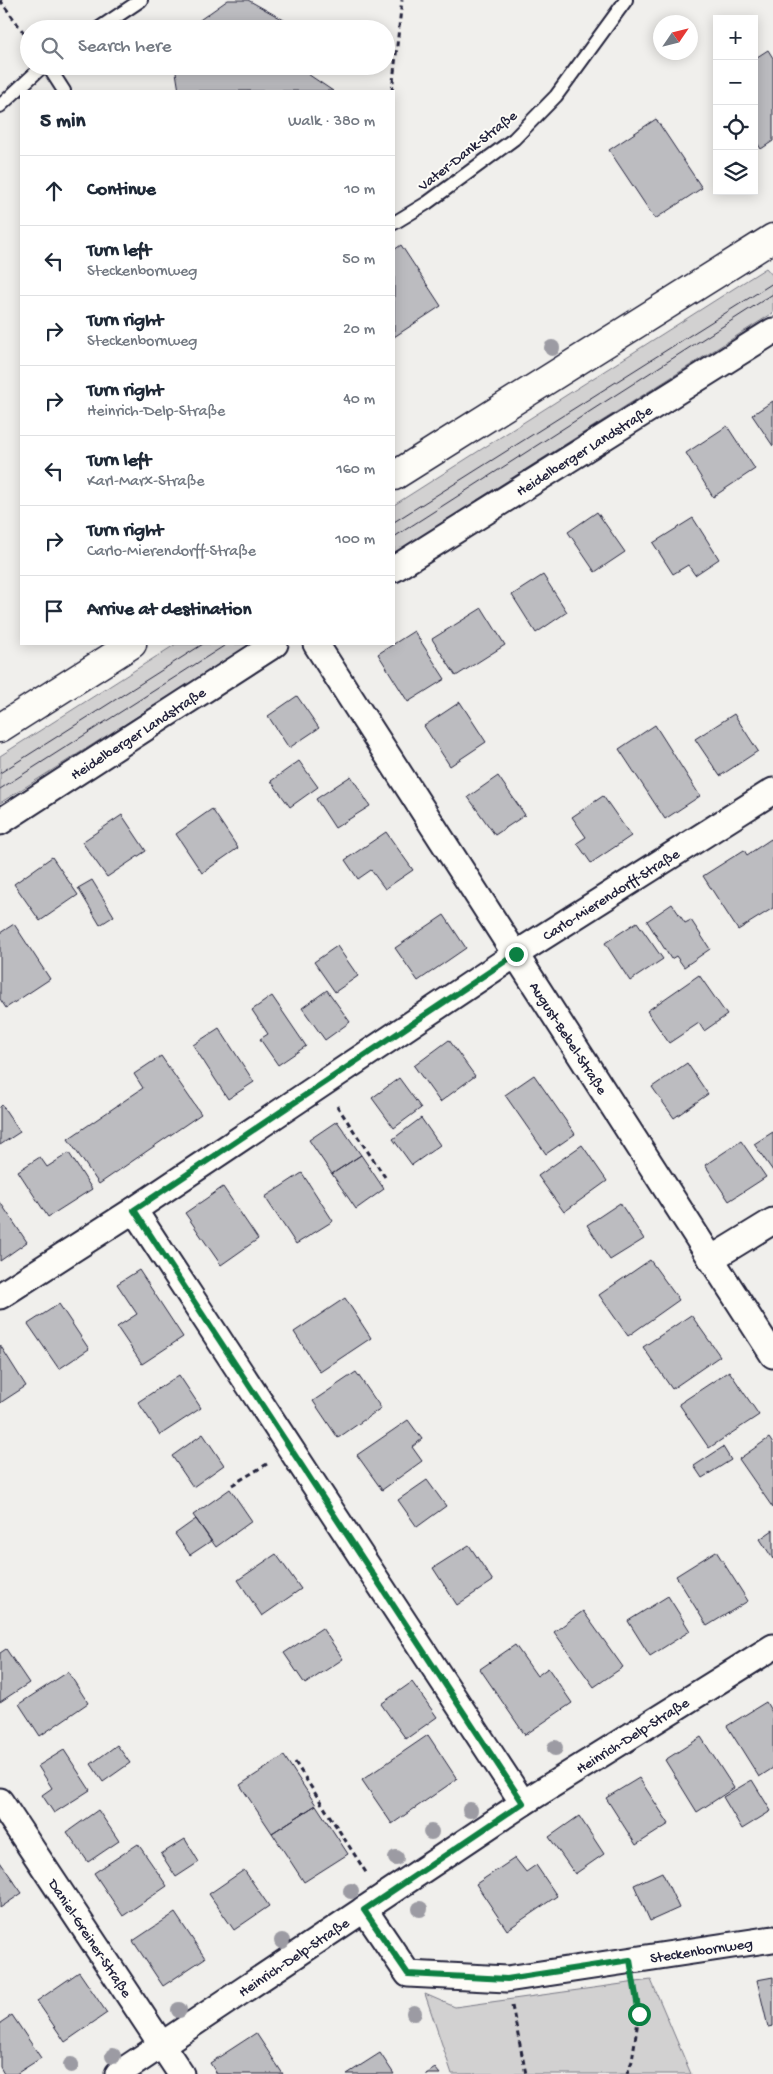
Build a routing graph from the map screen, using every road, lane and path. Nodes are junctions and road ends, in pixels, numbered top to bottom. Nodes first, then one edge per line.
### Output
1 (0, 0) edge
2 (141, 0) edge
3 (402, 0) edge
4 (626, 0) edge
5 (111, 20) edge
6 (20, 28) edge
7 (395, 64) edge
8 (33, 75) edge
9 (54, 75) edge
10 (394, 75) edge
11 (63, 90) edge
12 (392, 90) edge
13 (0, 106) edge
14 (395, 222) edge
15 (773, 238) edge
16 (773, 331) edge
17 (395, 475) edge
18 (395, 568) edge
19 (130, 645) edge
20 (273, 645) edge
21 (317, 645) edge
22 (0, 728) edge
23 (773, 791) edge
24 (0, 822) edge
25 (516, 954) junction
26 (322, 1085) junction
27 (385, 1177) dead end
28 (134, 1210) junction
29 (773, 1220) edge
30 (711, 1259) junction
31 (0, 1296) edge
32 (773, 1355) edge
33 (291, 1450) junction
34 (232, 1485) dead end
35 (773, 1648) edge
36 (295, 1762) dead end
37 (0, 1801) edge
38 (523, 1803) junction
39 (374, 1904) junction
40 (773, 1939) edge
41 (630, 1960) junction
42 (507, 1979) junction
43 (161, 2045) junction
44 (118, 2074) edge
45 (181, 2074) edge
46 (526, 2074) edge
47 (627, 2074) edge

1 - 6 path
2 - 5 lane
3 - 7 path
4 - 14 lane, Vater-Dank-Straße
8 - 13 lane
9 - 11 lane
10 - 12 path
15 - 17 street
16 - 18 street, Heidelberger Landstraße
19 - 22 street
20 - 24 street, Heidelberger Landstraße
21 - 25 street, August-Bebel-Straße
23 - 25 street, Carlo-Mierendorff-Straße
25 - 26 street, Carlo-Mierendorff-Straße
25 - 30 street, August-Bebel-Straße
26 - 27 path
26 - 28 street, Carlo-Mierendorff-Straße
28 - 31 street, Carlo-Mierendorff-Straße
28 - 33 street
29 - 30 street
30 - 32 street, August-Bebel-Straße
33 - 34 path
33 - 38 street
35 - 38 street, Heinrich-Delp-Straße
36 - 39 path
37 - 43 street, Daniel-Greiner-Straße
38 - 39 street, Heinrich-Delp-Straße
39 - 42 street, Steckenbornweg
39 - 43 street, Heinrich-Delp-Straße
40 - 41 street, Steckenbornweg
41 - 42 street, Steckenbornweg
41 - 47 path
42 - 46 path
43 - 44 street, Heinrich-Delp-Straße
43 - 45 street, Daniel-Greiner-Straße

